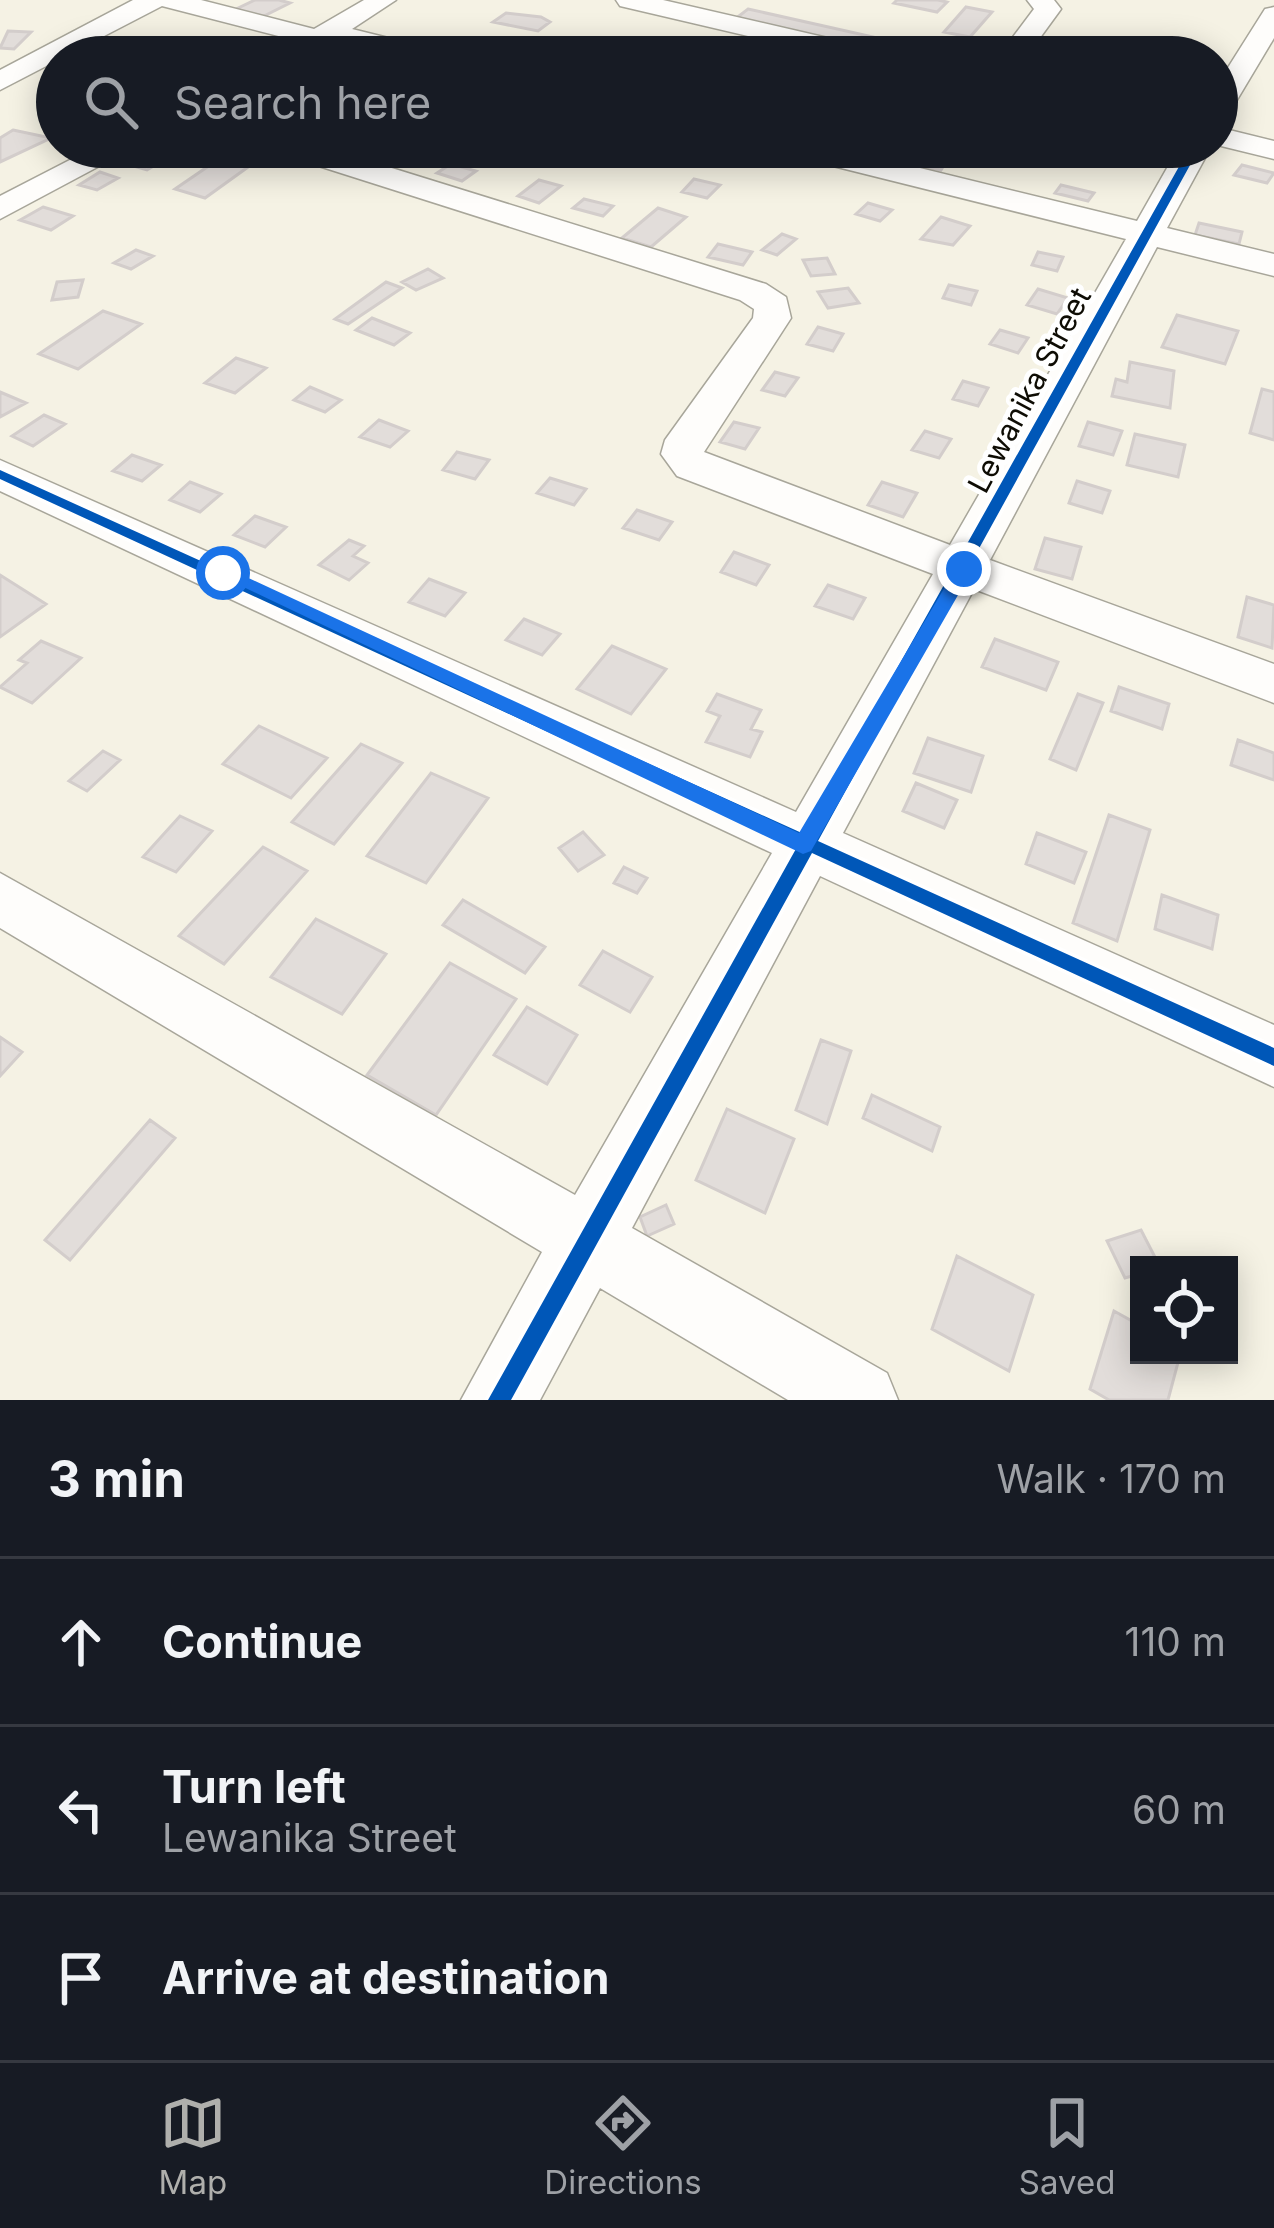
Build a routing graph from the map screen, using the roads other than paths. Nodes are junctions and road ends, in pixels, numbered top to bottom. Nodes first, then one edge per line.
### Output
1 (153, 0) edge
2 (170, 0) edge
3 (382, 0) edge
4 (629, 0) edge
5 (1040, 0) edge
6 (1274, 15) edge
7 (323, 35) junction
8 (85, 36) edge
9 (328, 36) edge
10 (784, 36) edge
11 (1028, 36) edge
12 (36, 62) edge
13 (1238, 75) edge
14 (0, 81) edge
15 (1238, 141) edge
16 (1274, 150) edge
17 (79, 168) edge
18 (359, 168) edge
19 (881, 168) edge
20 (1183, 168) edge
21 (0, 209) edge
22 (1144, 233) junction
23 (1274, 266) edge
24 (0, 474) edge
25 (964, 569) junction
26 (1274, 684) edge
27 (803, 845) junction
28 (0, 898) edge
29 (1274, 1057) edge
30 (588, 1238) junction
31 (499, 1400) edge
32 (860, 1400) edge

1 - 8 street
2 - 7 street
3 - 7 street
4 - 10 street
5 - 11 street
6 - 13 street
7 - 9 street
12 - 14 street
15 - 16 street
17 - 21 street
18 - 25 street
19 - 22 street
20 - 22 street, Lewanika Street
22 - 23 street
22 - 25 street, Lewanika Street
24 - 27 street
25 - 26 street
25 - 27 street, Lewanika Street
27 - 29 street
27 - 30 street, Lewanika Street
28 - 30 street
30 - 31 street, Lewanika Street
30 - 32 street

